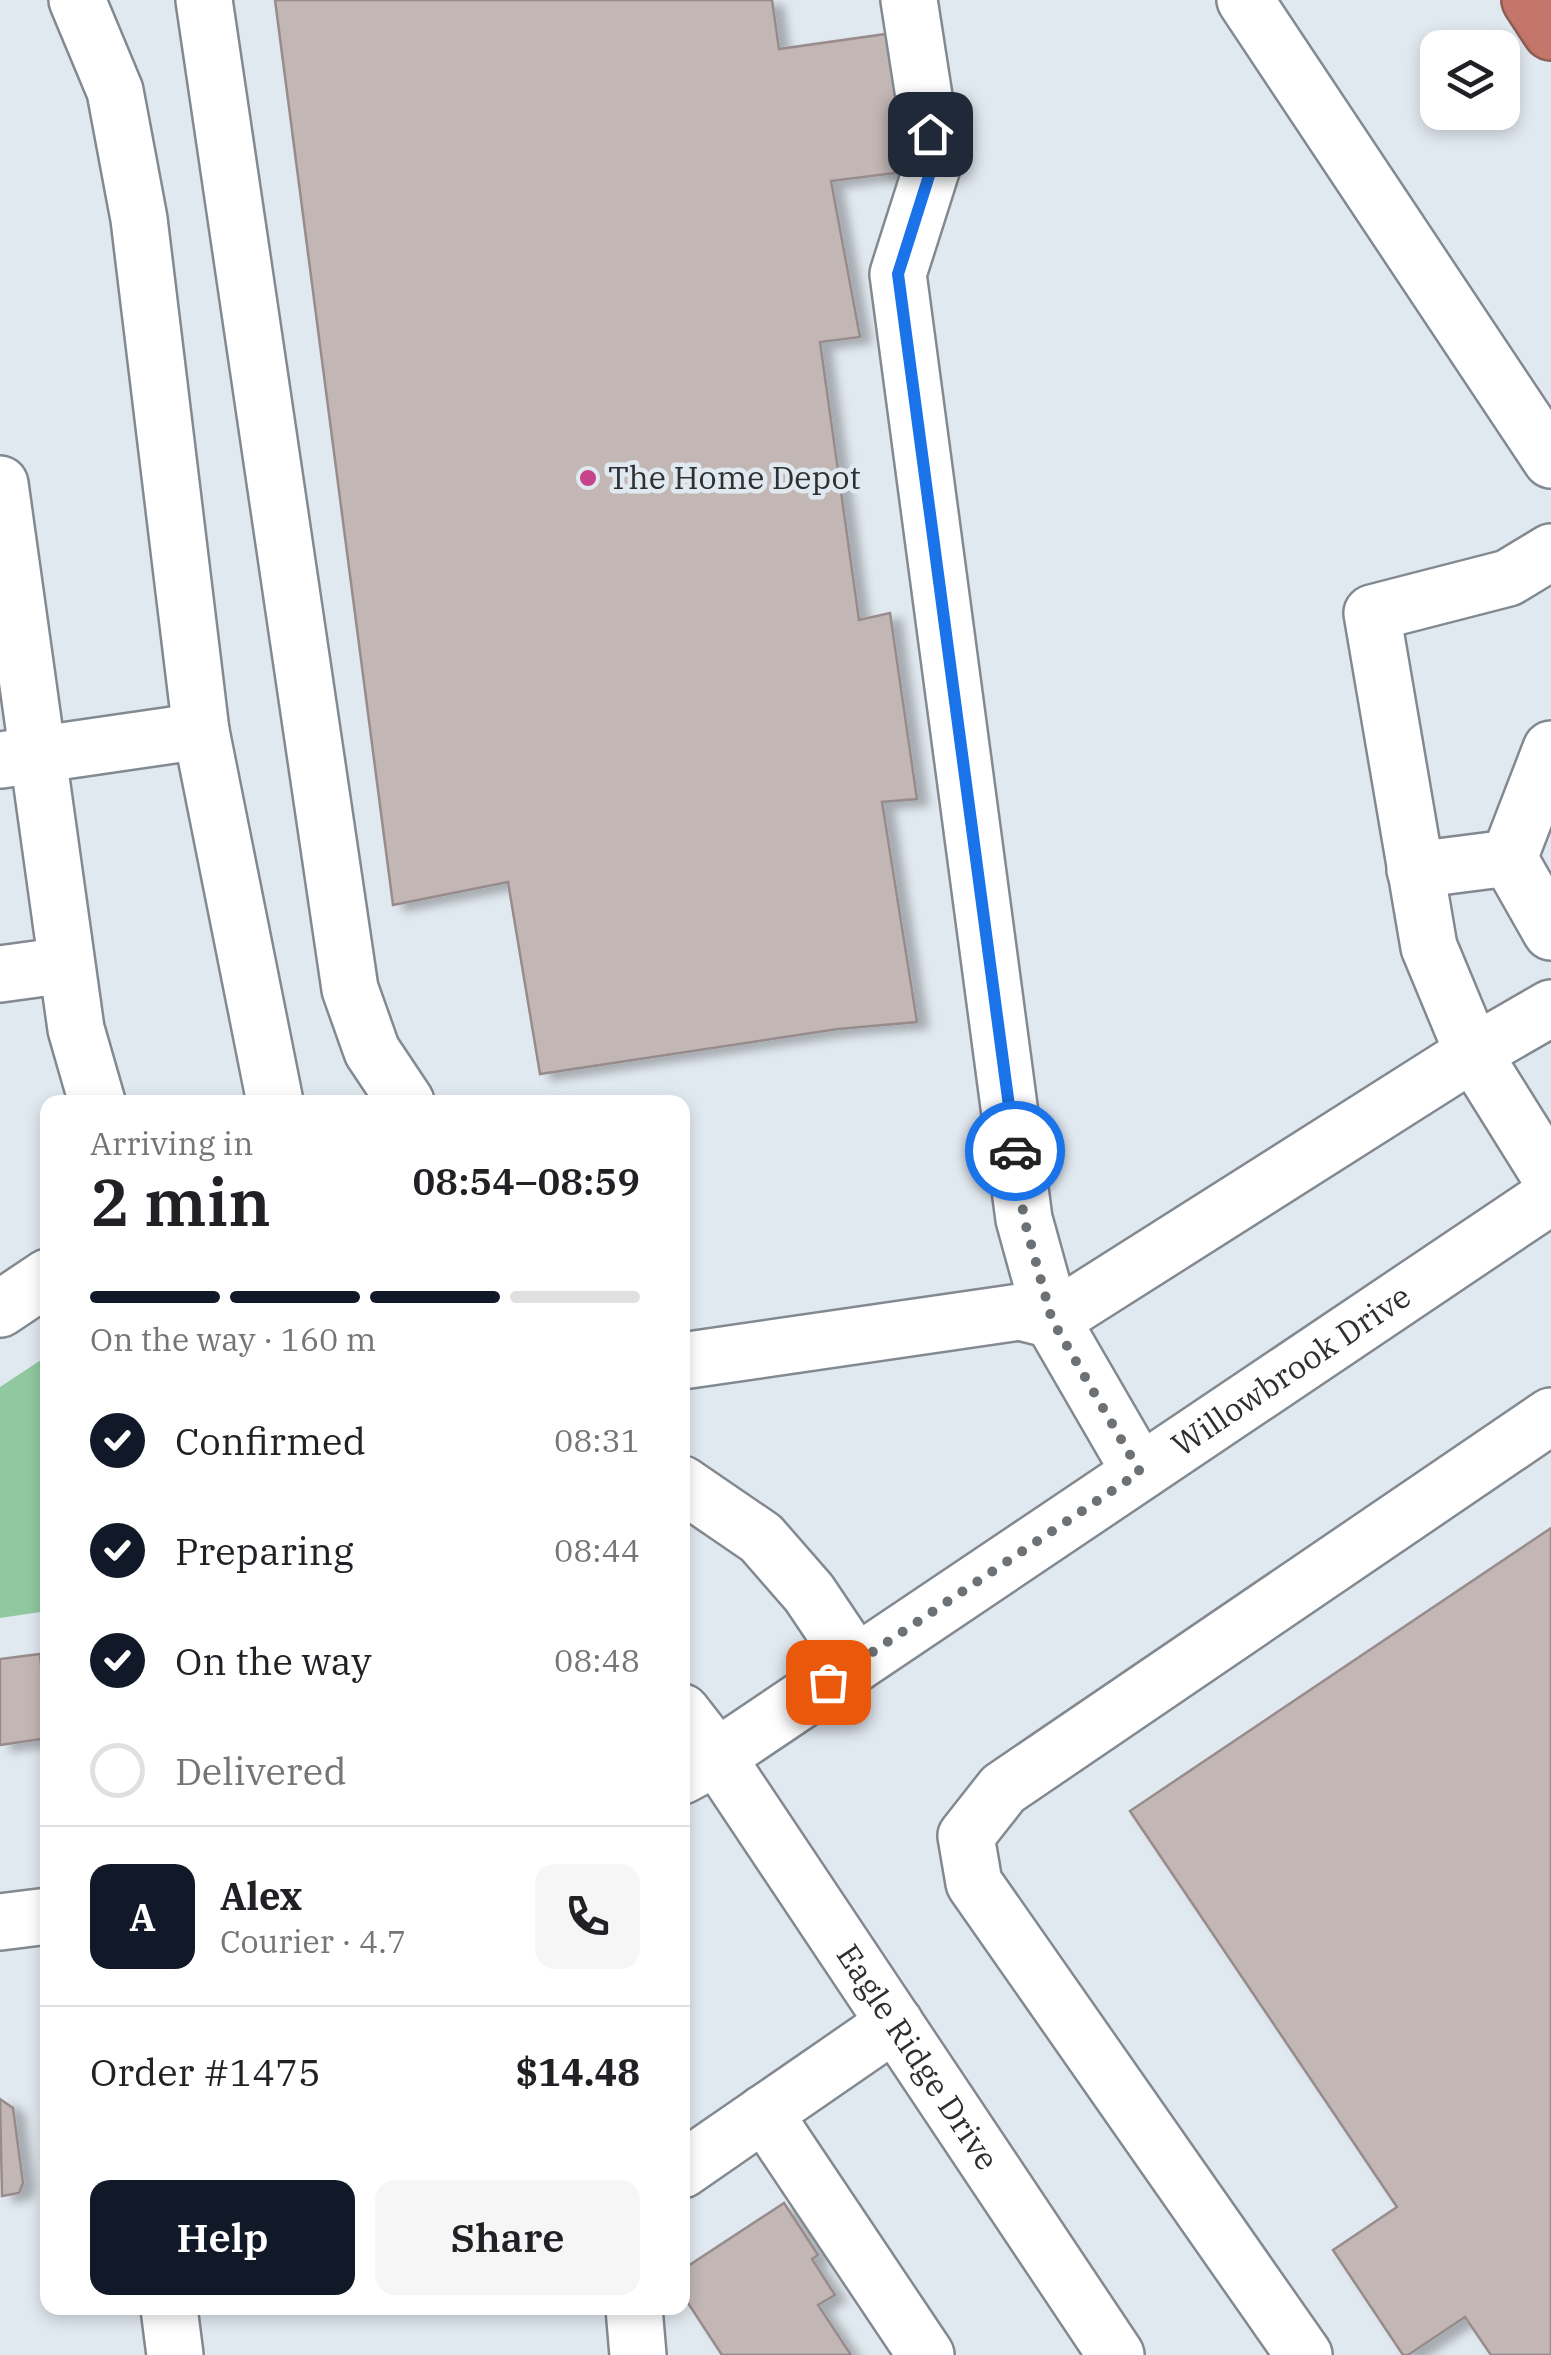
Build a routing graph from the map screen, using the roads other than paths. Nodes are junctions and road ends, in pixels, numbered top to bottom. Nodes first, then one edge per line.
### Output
1 (77, 0) edge
2 (204, 0) edge
3 (911, 0) edge
4 (1246, 0) edge
5 (1530, 0) edge
6 (1551, 32) edge
7 (1551, 460) edge
8 (0, 484) edge
9 (1551, 552) edge
10 (201, 731) junction
11 (1551, 748) edge
12 (19, 757) edge
13 (1510, 858) junction
14 (1416, 870) junction
15 (1551, 932) edge
16 (66, 965) junction
17 (0, 974) edge
18 (1551, 1008) edge
19 (1473, 1053) junction
20 (95, 1095) edge
21 (274, 1095) edge
22 (401, 1095) edge
23 (1551, 1178) edge
24 (1551, 1196) edge
25 (40, 1282) edge
26 (0, 1309) edge
27 (1052, 1320) junction
28 (690, 1360) edge
29 (1551, 1416) edge
30 (1140, 1472) junction
31 (690, 1489) edge
32 (856, 1663) junction
33 (690, 1736) edge
34 (700, 1766) edge
35 (40, 1917) edge
36 (0, 1922) edge
37 (895, 2023) junction
38 (764, 2114) junction
39 (690, 2165) edge
40 (170, 2315) edge
41 (635, 2315) edge
42 (175, 2355) edge
43 (638, 2355) edge
44 (926, 2355) edge
45 (1116, 2355) edge
46 (1304, 2355) edge

1 - 10 street
2 - 22 street
3 - 27 street
4 - 7 street
5 - 6 highway
8 - 12 street
9 - 14 street
10 - 12 street
10 - 21 street
11 - 13 street
12 - 16 street
13 - 14 street
13 - 15 street
14 - 19 street
16 - 17 street
16 - 20 street
18 - 19 street
19 - 23 street
19 - 27 street
24 - 30 street, Willowbrook Drive
25 - 26 street
27 - 28 street
27 - 30 street
29 - 46 street
30 - 32 street, Willowbrook Drive
31 - 32 street
32 - 34 street, Willowbrook Drive
33 - 34 street, Eagle Ridge Drive
34 - 37 street, Eagle Ridge Drive
35 - 36 street
37 - 38 street
37 - 45 street, Eagle Ridge Drive
38 - 39 street
38 - 44 street
40 - 42 street
41 - 43 street

